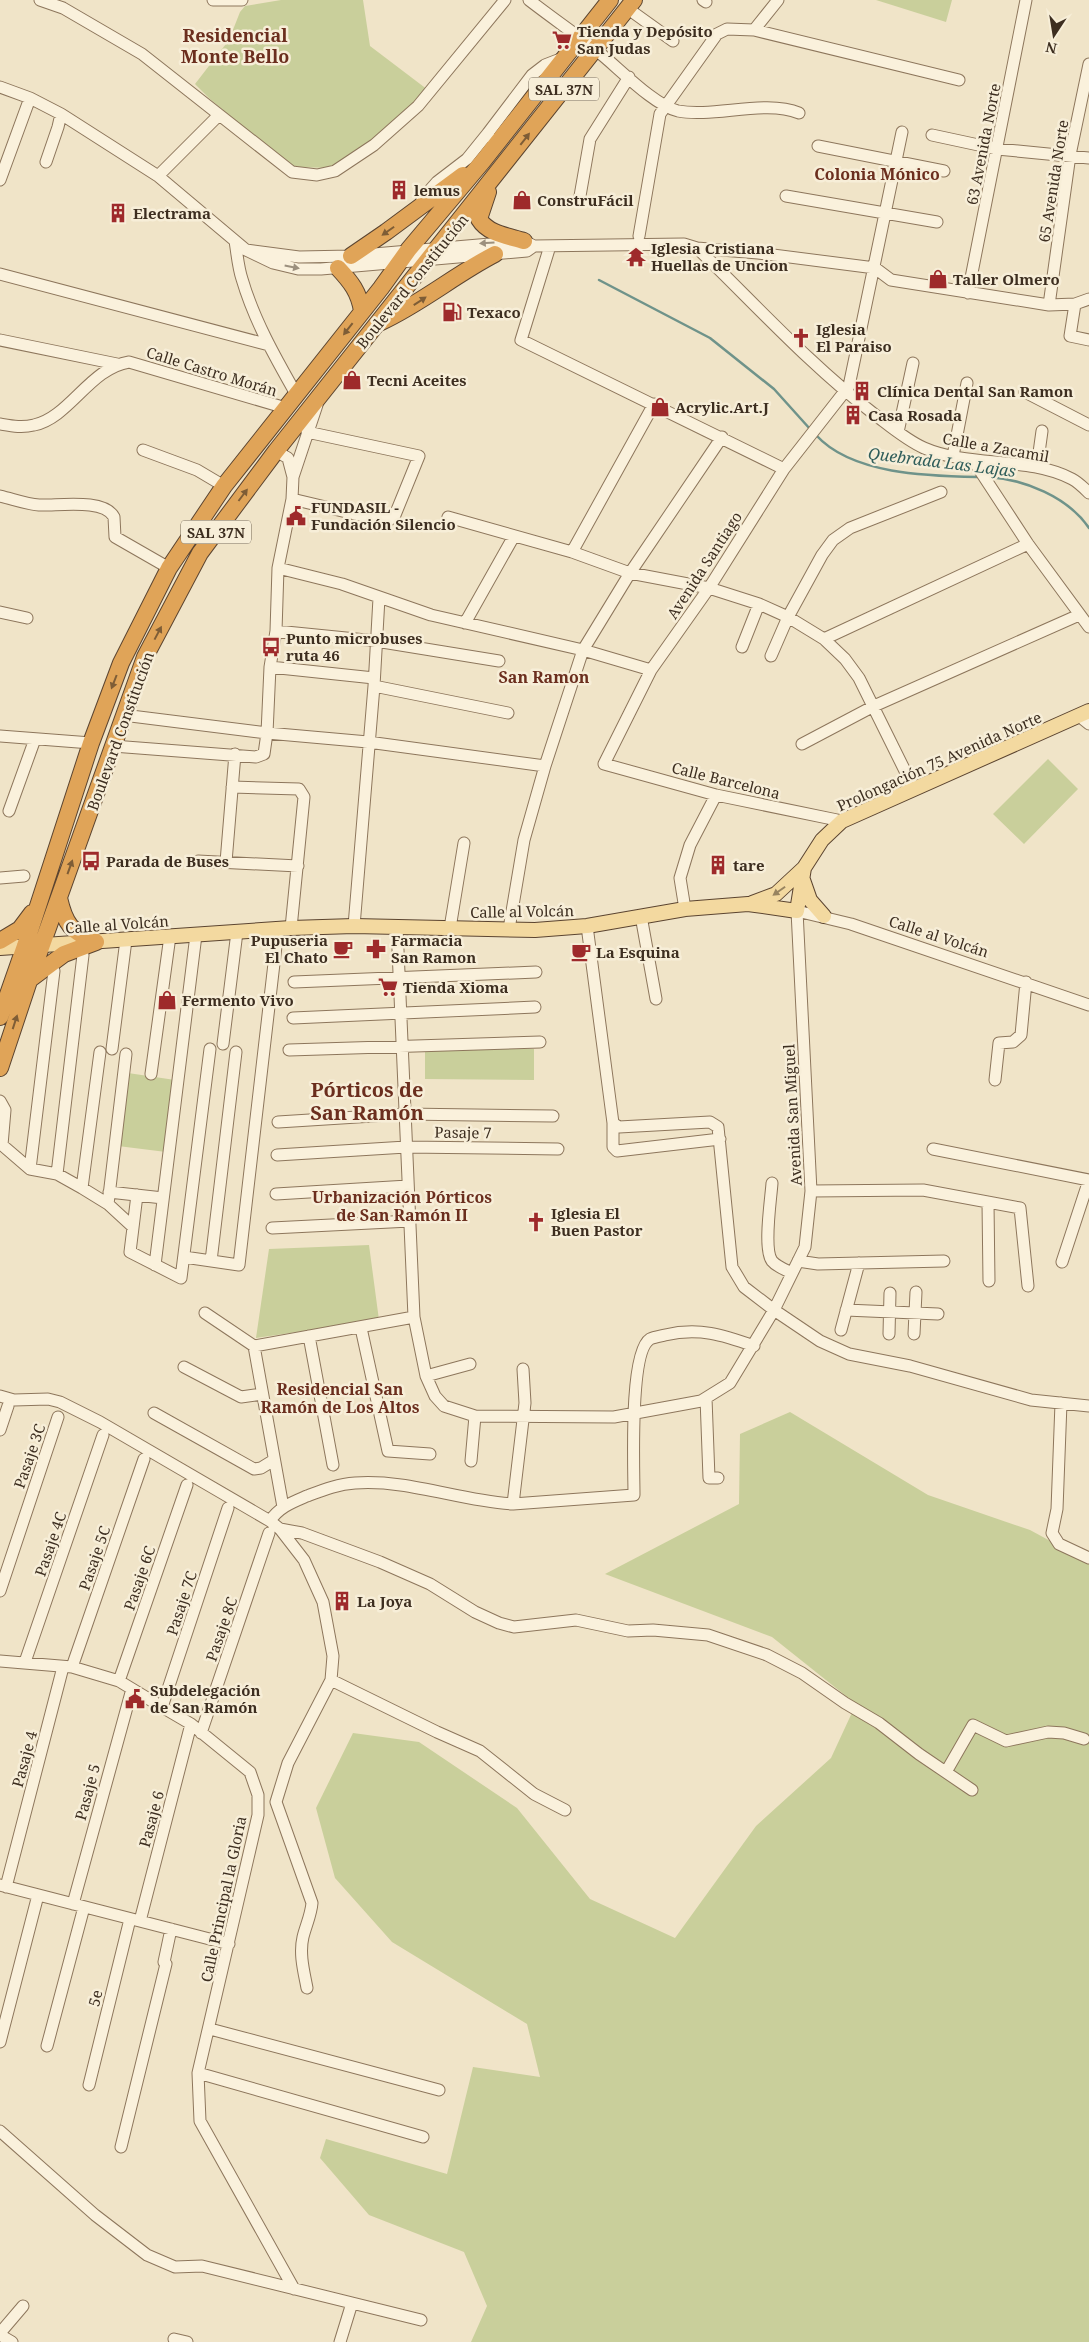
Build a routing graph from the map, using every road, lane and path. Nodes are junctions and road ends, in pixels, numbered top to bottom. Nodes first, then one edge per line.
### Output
1 (40, 0) edge
2 (213, 0) edge
3 (242, 0) edge
4 (505, 0) edge
5 (529, 0) edge
6 (610, 0) edge
7 (778, 0) edge
8 (1026, 0) edge
9 (65, 4) edge
10 (630, 4) edge
11 (599, 8) edge
12 (754, 30) junction
13 (579, 38) junction
14 (673, 41) dead end
15 (595, 49) junction
16 (1089, 64) edge
17 (629, 77) junction
18 (959, 80) dead end
19 (0, 87) edge
20 (30, 98) junction
21 (664, 106) junction
22 (799, 113) dead end
23 (61, 114) junction
24 (219, 115) junction
25 (902, 132) dead end
26 (932, 135) dead end
27 (492, 138) junction
28 (818, 146) dead end
29 (997, 149) junction
30 (1070, 155) junction
31 (1089, 158) edge
32 (483, 161) junction
33 (46, 162) dead end
34 (895, 162) junction
35 (944, 172) dead end
36 (158, 176) junction
37 (494, 178) junction
38 (0, 180) edge
39 (580, 196) dead end
40 (786, 196) dead end
41 (885, 212) junction
42 (413, 213) junction
43 (937, 222) dead end
44 (639, 236) dead end
45 (235, 241) junction
46 (529, 243) junction
47 (550, 246) junction
48 (439, 247) junction
49 (697, 248) junction
50 (409, 249) junction
51 (246, 250) junction
52 (495, 254) junction
53 (351, 256) junction
54 (429, 261) junction
55 (400, 264) junction
56 (338, 268) junction
57 (875, 268) junction
58 (0, 274) edge
59 (968, 293) junction
60 (1089, 298) edge
61 (1075, 304) junction
62 (1049, 305) junction
63 (362, 311) junction
64 (377, 324) junction
65 (0, 340) edge
66 (1089, 340) edge
67 (269, 345) junction
68 (913, 363) dead end
69 (117, 364) junction
70 (967, 383) dead end
71 (846, 392) junction
72 (1025, 392) dead end
73 (296, 394) junction
74 (319, 399) junction
75 (654, 404) junction
76 (286, 408) junction
77 (0, 424) edge
78 (1089, 425) edge
79 (1042, 431) dead end
80 (308, 432) junction
81 (898, 432) junction
82 (722, 437) junction
83 (143, 450) dead end
84 (276, 451) junction
85 (953, 456) junction
86 (973, 460) junction
87 (1037, 467) junction
88 (784, 469) junction
89 (293, 477) junction
90 (224, 486) junction
91 (941, 492) dead end
92 (1089, 493) edge
93 (0, 496) edge
94 (292, 499) junction
95 (448, 517) dead end
96 (514, 536) junction
97 (1028, 544) junction
98 (572, 552) junction
99 (169, 568) junction
100 (278, 568) junction
101 (630, 573) junction
102 (709, 588) junction
103 (379, 598) junction
104 (759, 604) junction
105 (0, 612) edge
106 (1079, 615) junction
107 (788, 617) junction
108 (27, 618) dead end
109 (465, 623) junction
110 (1089, 627) edge
111 (276, 631) junction
112 (824, 639) junction
113 (376, 641) junction
114 (742, 647) dead end
115 (583, 650) junction
116 (771, 656) dead end
117 (499, 661) dead end
118 (270, 667) junction
119 (652, 670) junction
120 (374, 682) junction
121 (874, 706) junction
122 (508, 713) dead end
123 (123, 715) junction
124 (1086, 717) edge
125 (267, 733) junction
126 (0, 736) edge
127 (35, 739) junction
128 (368, 742) junction
129 (91, 743) junction
130 (802, 744) dead end
131 (113, 746) junction
132 (235, 754) junction
133 (604, 764) joint
134 (545, 766) junction
135 (232, 787) junction
136 (914, 789) junction
137 (716, 795) junction
138 (9, 811) dead end
139 (842, 821) junction
140 (464, 843) dead end
141 (198, 861) dead end
142 (226, 862) junction
143 (298, 866) junction
144 (803, 873) junction
145 (24, 876) dead end
146 (0, 878) edge
147 (42, 895) junction
148 (59, 898) junction
149 (748, 904) junction
150 (685, 909) junction
151 (798, 910) junction
152 (641, 916) junction
153 (824, 916) junction
154 (354, 926) junction
155 (587, 926) junction
156 (397, 927) junction
157 (284, 928) junction
158 (450, 928) junction
159 (509, 929) junction
160 (237, 932) junction
161 (196, 935) junction
162 (170, 936) junction
163 (0, 940) edge
164 (126, 940) junction
165 (96, 942) junction
166 (25, 946) junction
167 (42, 946) junction
168 (0, 948) edge
169 (83, 955) dead end
170 (0, 971) edge
171 (54, 972) dead end
172 (536, 972) dead end
173 (399, 978) junction
174 (29, 980) junction
175 (294, 982) dead end
176 (1026, 982) junction
177 (11, 984) junction
178 (656, 999) dead end
179 (1089, 1005) edge
180 (535, 1007) dead end
181 (400, 1012) junction
182 (0, 1016) edge
183 (293, 1018) dead end
184 (540, 1042) dead end
185 (224, 1044) dead end
186 (402, 1047) junction
187 (112, 1049) dead end
188 (210, 1049) dead end
189 (289, 1050) dead end
190 (100, 1052) dead end
191 (236, 1052) dead end
192 (126, 1054) dead end
193 (0, 1068) edge
194 (150, 1074) dead end
195 (995, 1080) dead end
196 (0, 1101) edge
197 (405, 1114) junction
198 (554, 1116) dead end
199 (278, 1122) dead end
200 (612, 1123) junction
201 (720, 1139) junction
202 (406, 1147) junction
203 (558, 1149) dead end
204 (933, 1149) dead end
205 (278, 1155) dead end
206 (30, 1169) junction
207 (57, 1174) junction
208 (1089, 1180) edge
209 (772, 1183) dead end
210 (408, 1186) junction
211 (82, 1188) junction
212 (811, 1191) junction
213 (109, 1192) junction
214 (276, 1194) dead end
215 (137, 1196) junction
216 (163, 1198) junction
217 (988, 1203) junction
218 (108, 1204) junction
219 (410, 1221) junction
220 (133, 1227) junction
221 (272, 1228) dead end
222 (184, 1257) junction
223 (798, 1260) junction
224 (211, 1261) junction
225 (944, 1261) dead end
226 (1062, 1262) dead end
227 (860, 1263) junction
228 (155, 1265) junction
229 (792, 1273) junction
230 (989, 1281) dead end
231 (1028, 1286) dead end
232 (916, 1292) dead end
233 (890, 1293) dead end
234 (774, 1310) junction
235 (846, 1310) junction
236 (890, 1312) junction
237 (205, 1313) dead end
238 (915, 1313) junction
239 (938, 1314) dead end
240 (414, 1317) junction
241 (360, 1328) junction
242 (840, 1330) dead end
243 (889, 1334) dead end
244 (914, 1334) dead end
245 (309, 1336) junction
246 (254, 1346) junction
247 (754, 1346) junction
248 (470, 1364) dead end
249 (184, 1367) dead end
250 (523, 1369) dead end
251 (426, 1376) junction
252 (262, 1394) junction
253 (0, 1396) edge
254 (706, 1398) junction
255 (1061, 1403) junction
256 (8, 1406) dead end
257 (1089, 1406) edge
258 (154, 1413) dead end
259 (634, 1413) junction
260 (475, 1416) junction
261 (58, 1417) dead end
262 (524, 1417) junction
263 (0, 1430) edge
264 (103, 1435) dead end
265 (430, 1454) dead end
266 (144, 1459) dead end
267 (274, 1460) junction
268 (471, 1461) dead end
269 (333, 1465) dead end
270 (718, 1478) dead end
271 (187, 1485) dead end
272 (513, 1504) junction
273 (284, 1507) junction
274 (228, 1508) dead end
275 (270, 1521) junction
276 (274, 1531) junction
277 (1089, 1558) edge
278 (0, 1591) edge
279 (0, 1661) edge
280 (25, 1662) junction
281 (67, 1667) junction
282 (331, 1680) junction
283 (119, 1682) junction
284 (132, 1689) junction
285 (162, 1707) junction
286 (191, 1724) junction
287 (201, 1733) junction
288 (1084, 1739) dead end
289 (946, 1772) junction
290 (972, 1790) dead end
291 (258, 1795) junction
292 (276, 1802) junction
293 (565, 1810) dead end
294 (3, 1886) edge
295 (38, 1895) junction
296 (78, 1905) junction
297 (135, 1920) junction
298 (171, 1929) junction
299 (229, 1944) junction
300 (307, 1988) dead end
301 (210, 2029) junction
302 (0, 2042) edge
303 (47, 2046) dead end
304 (198, 2073) junction
305 (89, 2085) dead end
306 (439, 2090) dead end
307 (0, 2131) edge
308 (423, 2137) dead end
309 (121, 2147) dead end
310 (294, 2289) junction
311 (352, 2303) junction
312 (23, 2306) dead end
313 (421, 2320) dead end
314 (0, 2334) edge
315 (174, 2339) dead end
316 (12, 2342) edge
317 (188, 2342) edge
318 (340, 2342) edge

1 - 9 street
2 - 3 street
4 - 24 street
5 - 13 street
6 - 11 highway, Boulevard Constitución / SAL 37N
7 - 12 street
8 - 29 street, 63 Avenida Norte
9 - 24 street
10 - 14 street
10 - 15 highway, Boulevard Constitución / SAL 37N
11 - 13 highway, Boulevard Constitución / SAL 37N
12 - 18 street
12 - 21 street
13 - 15 street
13 - 27 highway, Boulevard Constitución / SAL 37N
15 - 17 street
37 -> 15 highway, Boulevard Constitución / SAL 37N
16 - 30 street, 65 Avenida Norte
17 - 21 street
17 - 39 street
19 - 20 street
20 - 23 street
20 - 38 street
21 - 22 street
21 - 44 street
23 - 33 street
23 - 36 street
24 - 36 street
25 - 34 street
26 - 29 street
27 - 32 highway, Boulevard Constitución / SAL 37N
27 - 42 street
28 - 34 street
29 - 30 street
29 - 59 street, 63 Avenida Norte
30 - 31 street
30 - 62 street, 65 Avenida Norte
32 - 42 highway
32 - 50 highway, Boulevard Constitución / SAL 37N
34 - 35 street
34 - 41 street
36 - 45 street
37 - 46 highway
37 - 48 highway, Boulevard Constitución / SAL 37N
40 - 41 street
41 - 43 street
41 - 57 street
42 -> 53 highway
45 - 51 street
45 - 67 street
46 - 47 street
46 -> 48 street
46 - 52 street
47 - 49 street
47 - 75 street
48 - 50 street
48 - 54 highway, Boulevard Constitución / SAL 37N
49 - 57 street
49 - 71 street, Calle a Zacamil
50 - 53 street
50 - 55 highway, Boulevard Constitución
51 - 53 street
51 -> 56 street
52 - 54 street
64 -> 52 highway
54 - 55 street
54 - 64 highway, Boulevard Constitución / SAL 37N
55 - 56 street
55 - 63 highway, Boulevard Constitución / SAL 37N
56 - 63 highway
57 - 59 street
57 - 71 street
58 - 67 street
59 - 62 street
60 - 61 street
61 - 62 street
61 - 66 street
63 -> 73 highway, Boulevard Constitución / SAL 37N
64 - 74 highway, Boulevard Constitución / SAL 37N
65 - 69 street, Calle Castro Morán
67 - 73 street
68 - 81 street
69 - 76 street, Calle Castro Morán
69 - 77 street
70 - 85 street
71 - 81 street, Calle a Zacamil
71 - 88 street, Avenida Santiago
72 - 78 street
73 - 76 highway, Boulevard Constitución / SAL 37N
74 - 80 street
74 - 84 highway, Boulevard Constitución / SAL 37N
75 - 82 street
75 - 98 street
76 - 90 highway, Boulevard Constitución / SAL 37N
79 - 87 street
80 - 89 street
80 - 94 street
81 - 85 street, Calle a Zacamil
82 - 88 street
82 - 101 street
83 - 90 street
84 - 89 street
123 -> 84 highway, Boulevard Constitución / SAL 37N
85 - 86 street, Calle a Zacamil
86 - 87 street, Calle a Zacamil
86 - 97 street
87 - 92 street, Calle a Zacamil
88 - 102 street, Avenida Santiago
89 - 94 street
90 - 99 highway, Boulevard Constitución / SAL 37N
91 - 107 street
93 - 99 street
94 - 100 street
95 - 96 street
96 - 98 street
96 - 109 street
97 - 106 street
97 - 112 street
98 - 101 street
99 -> 129 highway, Boulevard Constitución / SAL 37N
100 - 103 street
100 - 111 street
101 - 102 street
101 - 115 street
102 - 104 street
102 - 119 street, Avenida Santiago
103 - 109 street
103 - 113 street
104 - 107 street
104 - 114 street
105 - 108 street
106 - 110 street
106 - 121 street
107 - 112 street
107 - 116 street
109 - 115 street
111 - 113 street
111 - 118 street
112 - 121 street
113 - 117 street
113 - 120 street
115 - 119 street
115 - 134 street
118 - 120 street
118 - 125 street
119 - 133 street, Avenida Santiago
120 - 122 street
120 - 128 street
121 - 130 street
121 - 136 street
123 - 125 street
123 - 131 highway, Boulevard Constitución / SAL 37N
124 - 136 main road, Prolongación 75 Avenida Norte
125 - 128 street
125 - 132 street
126 - 127 street
127 - 129 street
127 - 138 street
128 - 134 street
128 - 154 street
129 - 147 highway, Boulevard Constitución / SAL 37N
131 - 132 street
148 -> 131 highway, Boulevard Constitución / SAL 37N
132 - 135 street
133 - 137 street, Calle Barcelona
134 - 159 street
135 - 142 street
135 - 143 street
136 - 139 main road, Prolongación 75 Avenida Norte
137 - 139 street, Calle Barcelona
137 - 150 street
139 - 144 main road, Prolongación 75 Avenida Norte
140 - 158 street
141 - 142 street
142 - 143 street
143 - 157 street
144 -> 149 main road
144 - 151 main road, Prolongación 75 Avenida Norte
144 - 153 main road
145 - 146 street
147 - 163 highway
147 - 166 highway, Boulevard Constitución / SAL 37N
148 - 165 highway
148 - 167 highway, Boulevard Constitución / SAL 37N
149 - 150 main road, Calle al Volcán
149 - 151 main road, Calle al Volcán
150 - 152 main road, Calle al Volcán
151 - 153 street, Calle al Volcán
151 - 212 street, Avenida San Miguel
152 - 155 main road, Calle al Volcán
152 - 178 street
153 - 176 street, Calle al Volcán
154 - 156 main road, Calle al Volcán
154 - 157 main road, Calle al Volcán
155 - 159 main road, Calle al Volcán
155 - 200 street
156 - 158 main road, Calle al Volcán
156 - 173 street, Avenida San Miguel
157 - 160 main road, Calle al Volcán
157 - 224 street
158 - 159 main road, Calle al Volcán
160 - 161 main road, Calle al Volcán
160 - 185 street
161 - 162 main road, Calle al Volcán
161 - 216 street
162 - 164 main road, Calle al Volcán
162 - 194 street
164 - 165 main road, Calle al Volcán
164 - 187 street
165 - 167 main road, Calle al Volcán
165 - 174 highway
166 - 167 main road, Calle al Volcán
166 - 168 main road, Calle al Volcán
166 - 177 highway, Boulevard Constitución / SAL 37N
167 - 174 highway, Boulevard Constitución / SAL 37N
169 - 207 street
170 - 177 highway
171 - 206 street
172 - 173 street
173 - 175 street
173 - 181 street, Avenida San Miguel
193 -> 174 highway, Boulevard Constitución / SAL 37N
176 - 179 street, Calle al Volcán
176 - 195 street
177 - 182 highway, Boulevard Constitución / SAL 37N
180 - 181 street
181 - 183 street
181 - 186 street, Avenida San Miguel
184 - 186 street
186 - 189 street
186 - 197 street, Avenida San Miguel
188 - 222 street
190 - 211 street
191 - 224 street
192 - 213 street
196 - 206 street
197 - 198 street
197 - 199 street
197 - 202 street, Avenida San Miguel
200 - 201 street
200 - 201 street
201 - 234 street
202 - 203 street, Pasaje 7
202 - 205 street, Pasaje 7
202 - 210 street, Avenida San Miguel
204 - 208 street
206 - 207 street
207 - 211 street
208 - 226 street
209 - 229 street
210 - 214 street
210 - 219 street, Avenida San Miguel
211 - 218 street
212 - 217 street
212 - 223 street, Avenida San Miguel
213 - 215 street
213 - 218 street
215 - 216 street
215 - 220 street
216 - 228 street
217 - 230 street
217 - 231 street
218 - 220 street
219 - 221 street
219 - 240 street, Avenida San Miguel
220 - 228 street
222 - 224 street
222 - 228 street
223 - 227 street
223 - 229 street, Avenida San Miguel
225 - 227 street
227 - 235 street
229 - 234 street, Avenida San Miguel
232 - 238 street
233 - 236 street
234 - 247 street, Avenida San Miguel
234 - 255 street
235 - 236 street
235 - 242 street
236 - 238 street
236 - 243 street
237 - 246 street
238 - 239 street
238 - 244 street
240 - 241 street
240 - 251 street, Avenida San Miguel
241 - 245 street
241 - 265 street
245 - 246 street
245 - 269 street
246 - 252 street
247 - 254 street, Avenida San Miguel
247 - 259 street
248 - 251 street
249 - 252 street
250 - 262 street
251 - 260 street, Avenida San Miguel
252 - 267 street
253 - 275 street
254 - 259 street, Avenida San Miguel
254 - 270 street
255 - 257 street
255 - 277 street
256 - 263 street
258 - 267 street
259 - 262 street, Avenida San Miguel
259 - 272 street
260 - 262 street, Avenida San Miguel
260 - 268 street
261 - 278 street, Pasaje 3C
262 - 272 street
264 - 280 street, Pasaje 4C
266 - 281 street, Pasaje 5C
267 - 273 street
271 - 283 street, Pasaje 6C
272 - 273 street
273 - 275 street
274 - 285 street, Pasaje 7C
275 - 276 street
276 - 282 street
276 - 287 street, Pasaje 8C
276 - 289 street
279 - 280 street, Calle Principal la Gloria
280 - 281 street, Calle Principal la Gloria
281 - 283 street, Calle Principal la Gloria
281 - 294 street, Pasaje 4
282 - 292 street
282 - 293 street
283 - 284 street, Calle Principal la Gloria
284 - 285 street, Calle Principal la Gloria
284 - 296 street, Pasaje 5
285 - 286 street, Calle Principal la Gloria
286 - 287 street, Calle Principal la Gloria
286 - 297 street, Pasaje 6
287 - 291 street, Calle Principal la Gloria
288 - 289 street
289 - 290 street
291 - 292 street
291 - 299 street, Calle Principal la Gloria
292 - 300 street
294 - 295 street
295 - 296 street
295 - 302 street
296 - 297 street
296 - 303 street, Pasaje 5
297 - 298 street
297 - 305 street, 5e
298 - 299 street
298 - 309 street
299 - 301 street, Calle Principal la Gloria
301 - 304 street, Calle Principal la Gloria
301 - 306 street
304 - 308 street
304 - 310 street, Calle Principal la Gloria
307 - 310 street
310 - 311 street
311 - 313 street
311 - 318 street
312 - 314 street
314 - 316 street
315 - 317 street

